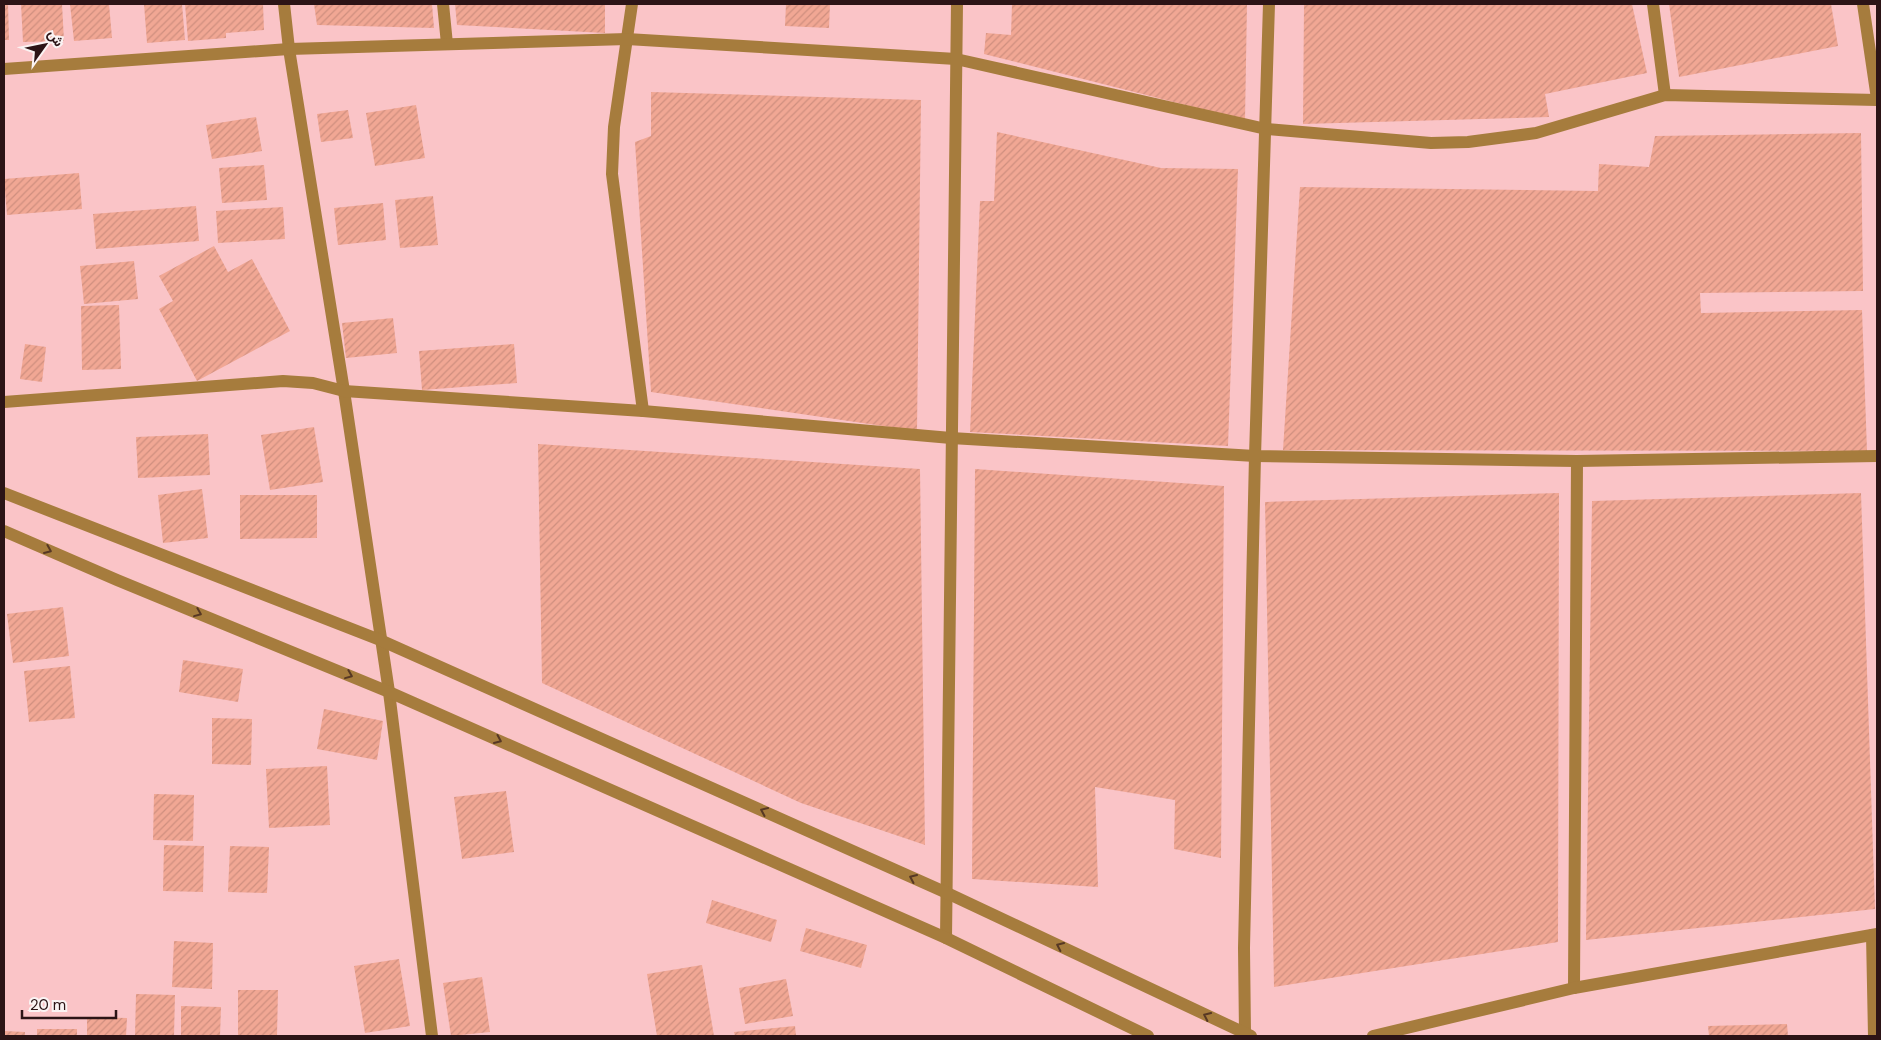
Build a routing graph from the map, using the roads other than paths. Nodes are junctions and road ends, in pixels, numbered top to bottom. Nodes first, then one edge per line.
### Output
1 (284, 4) edge
2 (443, 4) edge
3 (632, 4) edge
4 (957, 4) edge
5 (1269, 4) edge
6 (1653, 4) edge
7 (1863, 4) edge
8 (628, 39) junction
9 (447, 44) junction
10 (289, 49) junction
11 (956, 59) junction
12 (4, 70) edge
13 (1665, 95) junction
14 (1877, 99) edge
15 (1266, 129) junction
16 (344, 391) junction
17 (4, 402) edge
18 (643, 411) junction
19 (951, 438) junction
20 (1254, 456) junction
21 (1877, 456) edge
22 (1577, 460) junction
23 (4, 493) edge
24 (4, 531) edge
25 (380, 640) junction
26 (389, 692) junction
27 (947, 893) junction
28 (1874, 934) edge
29 (946, 938) junction
30 (1574, 988) junction
31 (1247, 1035) edge
32 (432, 1036) edge
33 (1148, 1036) edge
34 (1373, 1036) edge
35 (1874, 1036) edge

1 - 10 street
2 - 9 street
3 - 8 street
4 - 11 street
5 - 15 street
6 - 13 street
7 - 14 street
8 - 9 street
8 - 11 street
8 - 18 street
9 - 10 street
10 - 12 street
10 - 16 street
11 - 15 street
11 - 19 street
13 - 14 street
13 - 15 street
15 - 20 street
16 - 17 street
16 - 18 street
16 - 25 street
18 - 19 street
19 - 20 street
19 - 27 street
20 - 22 street
20 - 31 street
21 - 22 street
22 - 30 street
23 - 25 street
24 -> 26 street
25 - 26 street
27 -> 25 street
26 -> 29 street
26 - 32 street
27 - 29 street
31 -> 27 street
28 - 30 street
28 - 35 street
29 - 33 street
30 - 34 street

